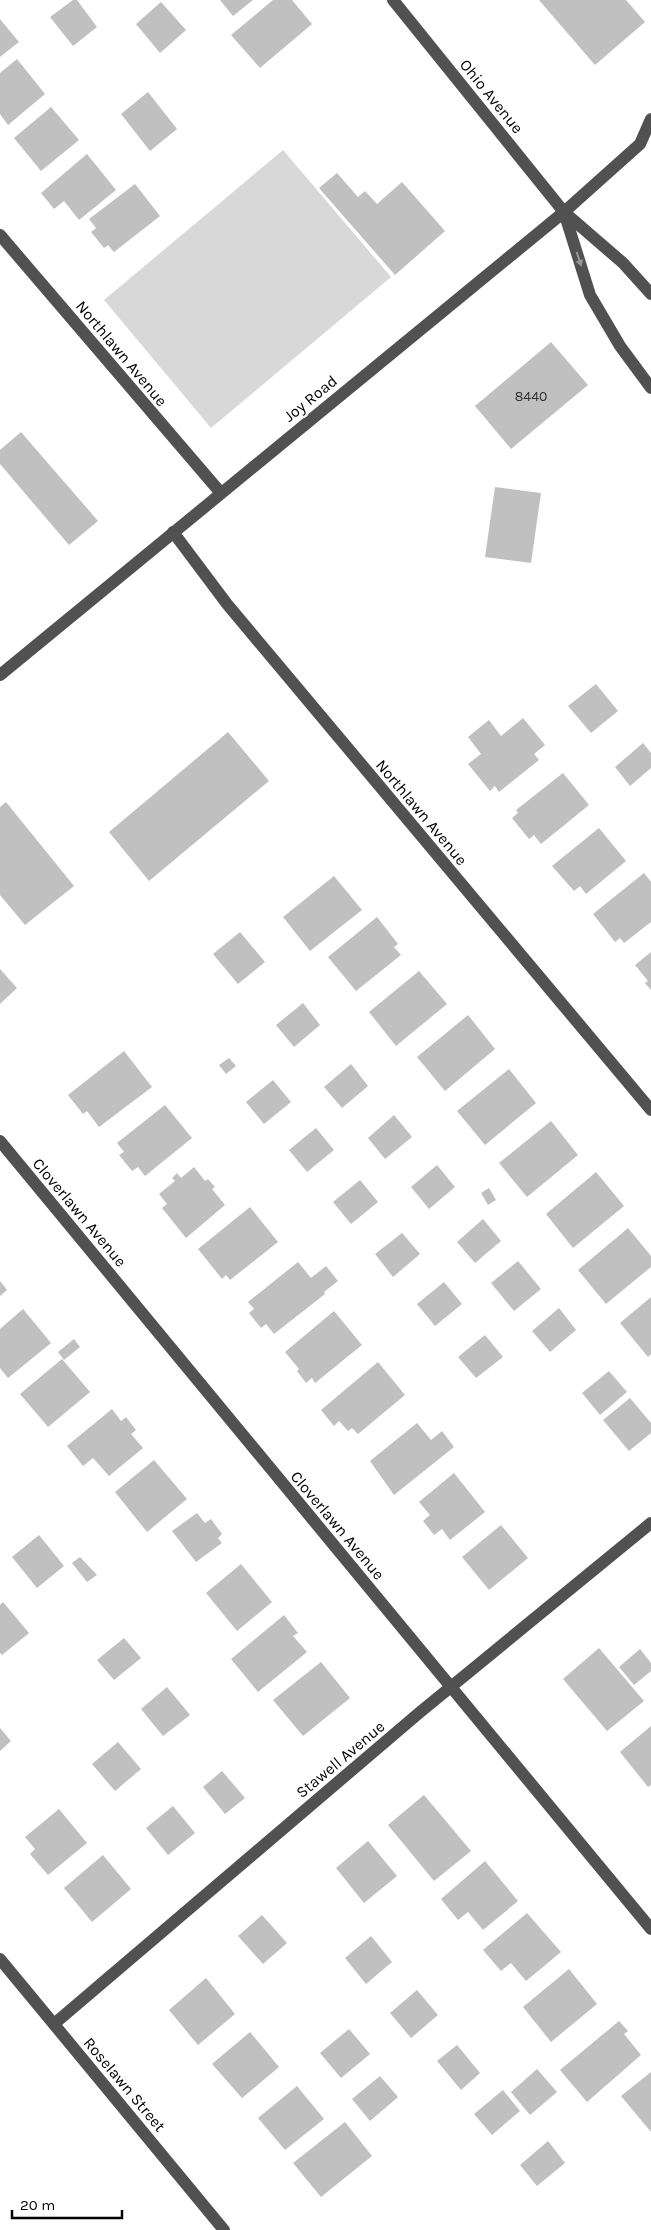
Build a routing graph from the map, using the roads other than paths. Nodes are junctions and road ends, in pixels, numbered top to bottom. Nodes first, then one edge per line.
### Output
1 (394, 0) edge
2 (651, 119) edge
3 (645, 142) edge
4 (564, 212) junction
5 (0, 234) edge
6 (651, 294) edge
7 (651, 388) edge
8 (220, 492) junction
9 (172, 532) junction
10 (0, 675) edge
11 (651, 1110) edge
12 (0, 1141) edge
13 (651, 1523) edge
14 (451, 1688) junction
15 (651, 1929) edge
16 (0, 1959) edge
17 (54, 2024) junction
18 (224, 2230) edge

1 - 4 street, Ohio Avenue
2 - 3 street, Joy Road
3 - 4 street, Joy Road
4 - 6 street, Ohio Avenue
4 -> 7 street, Ohio Avenue
4 - 8 street, Joy Road
5 - 8 street, Northlawn Avenue
8 - 9 street, Joy Road
9 - 10 street, Joy Road
9 - 11 street, Northlawn Avenue
12 - 14 street, Cloverlawn Avenue
13 - 14 street, Stawell Avenue
14 - 15 street, Cloverlawn Avenue
14 - 17 street, Stawell Avenue
16 - 17 street, Roselawn Street
17 - 18 street, Roselawn Street

